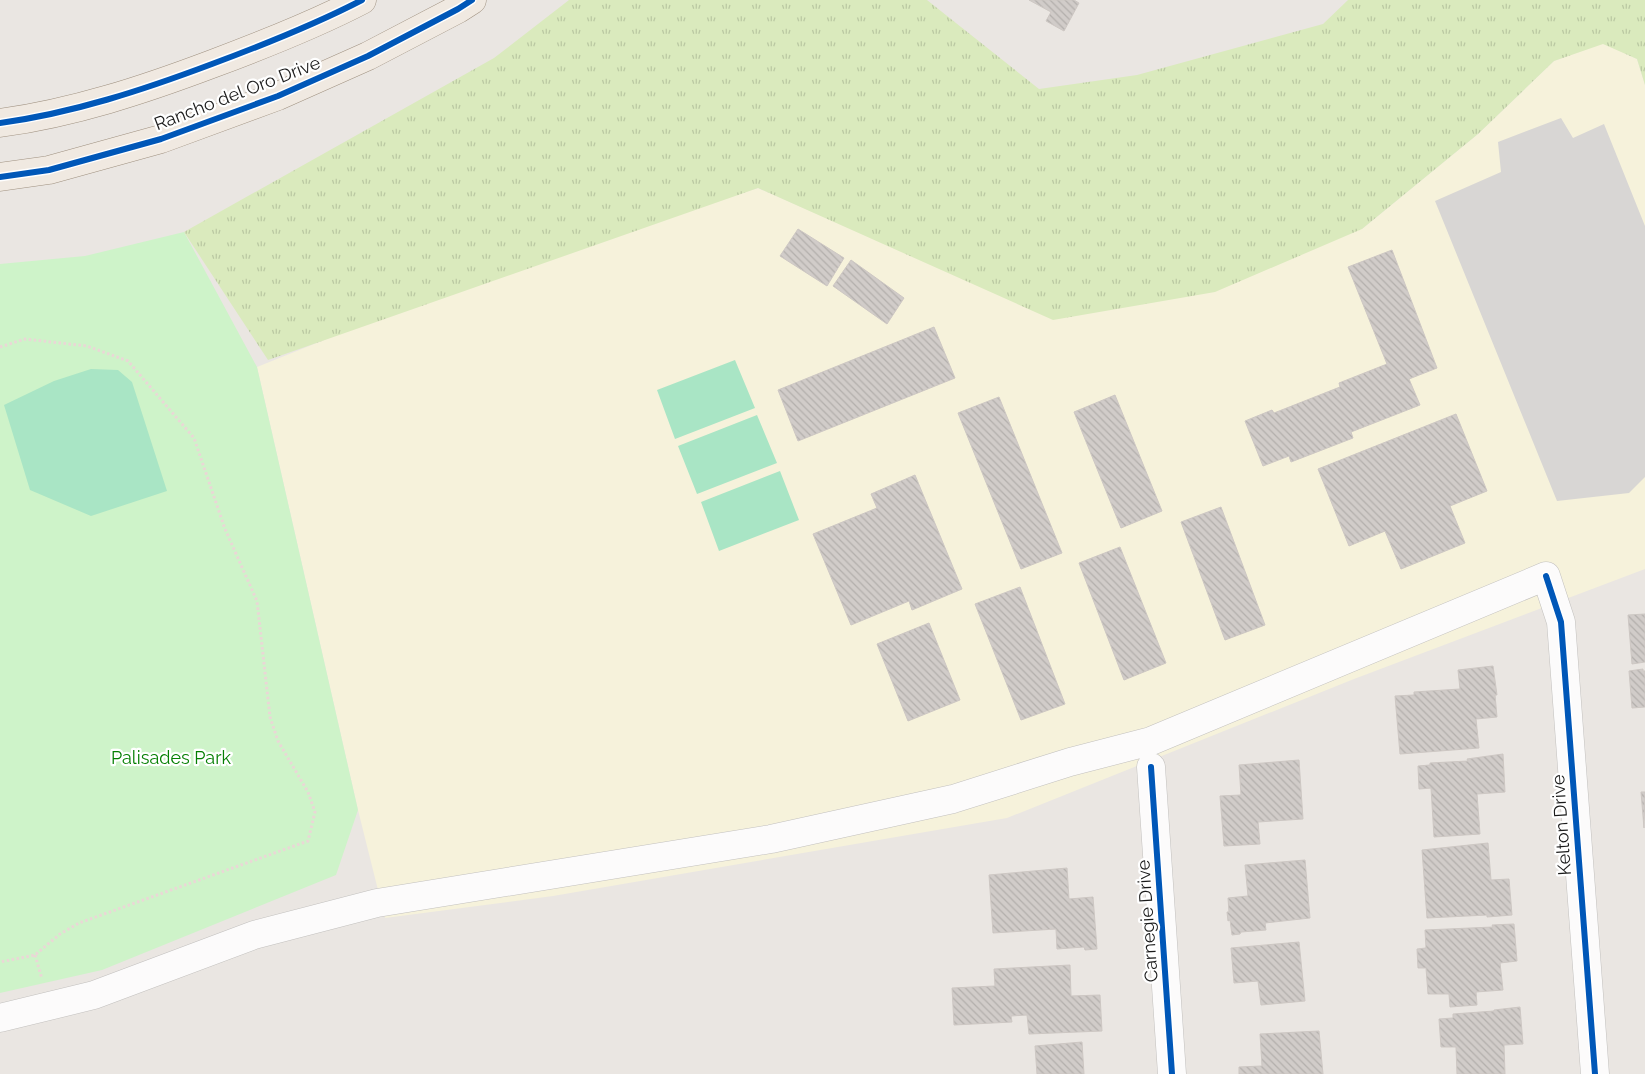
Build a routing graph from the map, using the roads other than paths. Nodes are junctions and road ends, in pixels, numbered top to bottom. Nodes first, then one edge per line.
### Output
1 (362, 0) edge
2 (472, 0) edge
3 (0, 123) edge
4 (0, 177) edge
5 (1151, 767) dead end
6 (0, 1018) edge
7 (1172, 1074) edge
8 (1595, 1074) edge

1 - 3 main road, Rancho del Oro Drive
2 - 4 main road, Rancho del Oro Drive
5 - 7 street, Carnegie Drive
6 - 8 street, Kelton Drive

